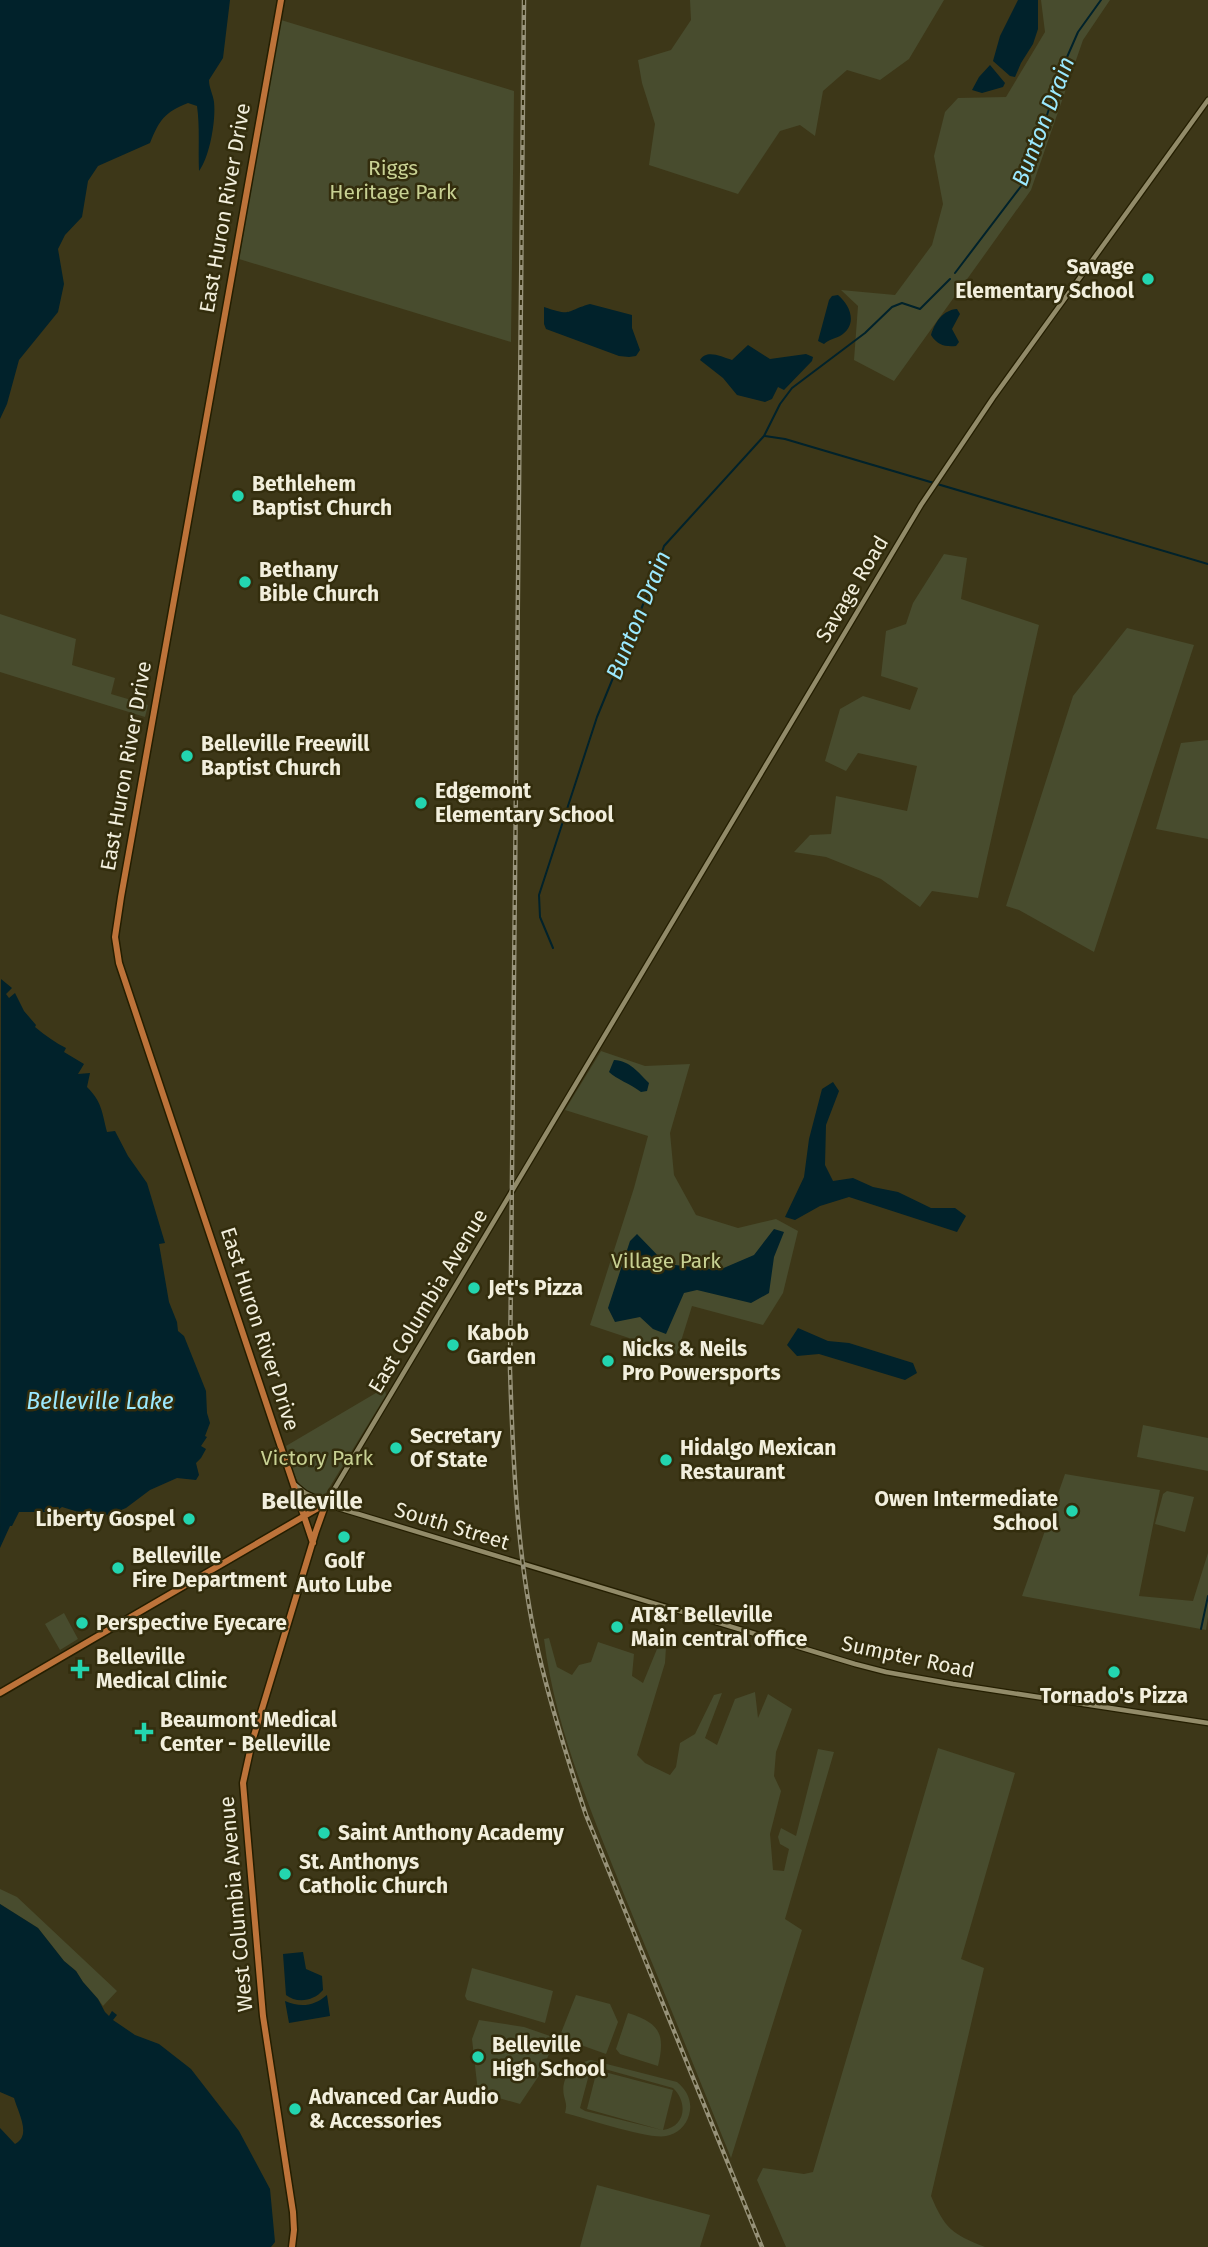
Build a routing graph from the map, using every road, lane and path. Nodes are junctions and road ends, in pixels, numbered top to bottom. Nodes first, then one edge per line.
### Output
1 (281, 0) edge
2 (1208, 100) edge
3 (557, 1116) joint
4 (291, 1481) junction
5 (326, 1503) junction
6 (304, 1518) junction
7 (313, 1544) junction
8 (609, 1590) joint
9 (0, 1693) edge
10 (1208, 1723) edge
11 (292, 2247) edge

1 - 4 main road, East Huron River Drive
2 - 3 street, Savage Road
3 - 5 street, East Columbia Avenue
4 - 5 street, South Street
4 - 6 main road, East Huron River Drive
5 - 6 main road
5 - 7 main road, West Columbia Avenue
5 - 8 street, South Street
6 - 7 main road, East Huron River Drive
6 - 9 main road
7 - 11 main road, West Columbia Avenue
8 - 10 street, Sumpter Road

